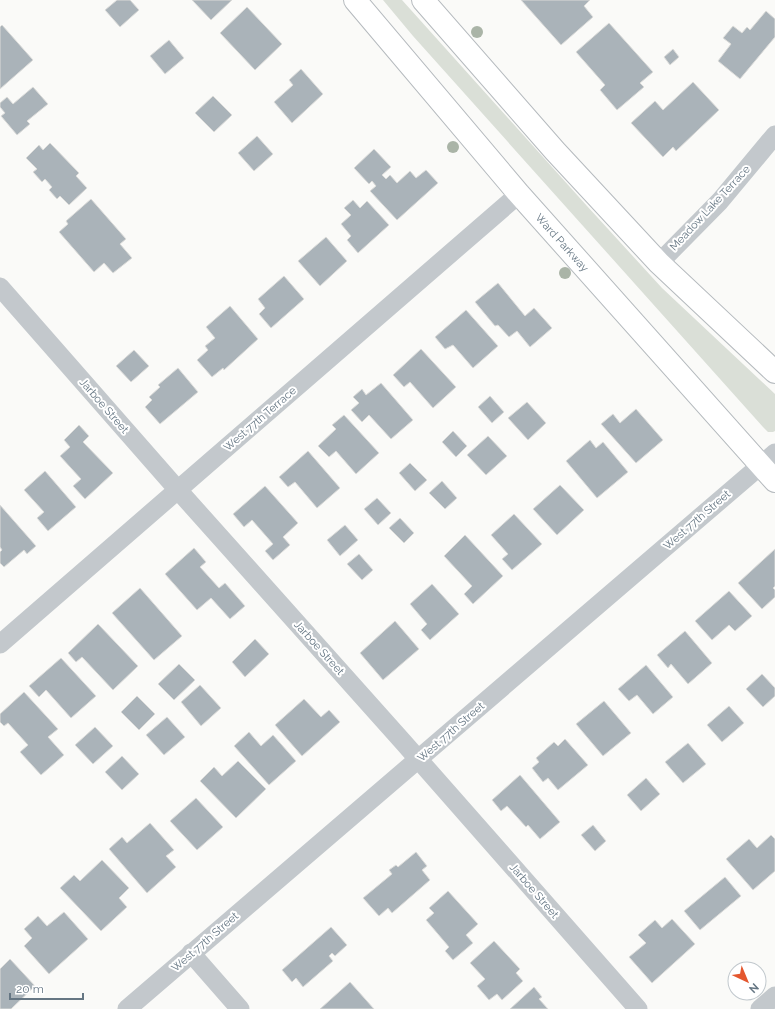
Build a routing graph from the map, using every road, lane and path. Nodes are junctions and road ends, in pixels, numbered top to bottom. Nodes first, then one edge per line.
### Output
1 (355, 0) edge
2 (423, 0) edge
3 (775, 135) edge
4 (519, 194) junction
5 (659, 262) junction
6 (0, 287) edge
7 (775, 372) edge
8 (768, 459) edge
9 (775, 481) edge
10 (178, 490) junction
11 (0, 644) edge
12 (419, 760) junction
13 (191, 953) junction
14 (775, 996) edge
15 (127, 1009) edge
16 (240, 1009) edge
17 (638, 1009) edge
18 (760, 1009) edge

1 - 4 main road, Ward Parkway
2 - 5 main road
3 - 5 street, Meadow Lake Terrace
4 - 8 main road, Ward Parkway
4 - 10 street, West 77th Terrace
5 - 7 main road
6 - 10 street, Jarboe Street
8 - 9 main road, Ward Parkway
8 - 12 street, West 77th Street
10 - 11 street, West 77th Terrace
10 - 12 street, Jarboe Street
12 - 13 street, West 77th Street
12 - 17 street, Jarboe Street
13 - 15 street, West 77th Street
13 - 16 street
14 - 18 street

